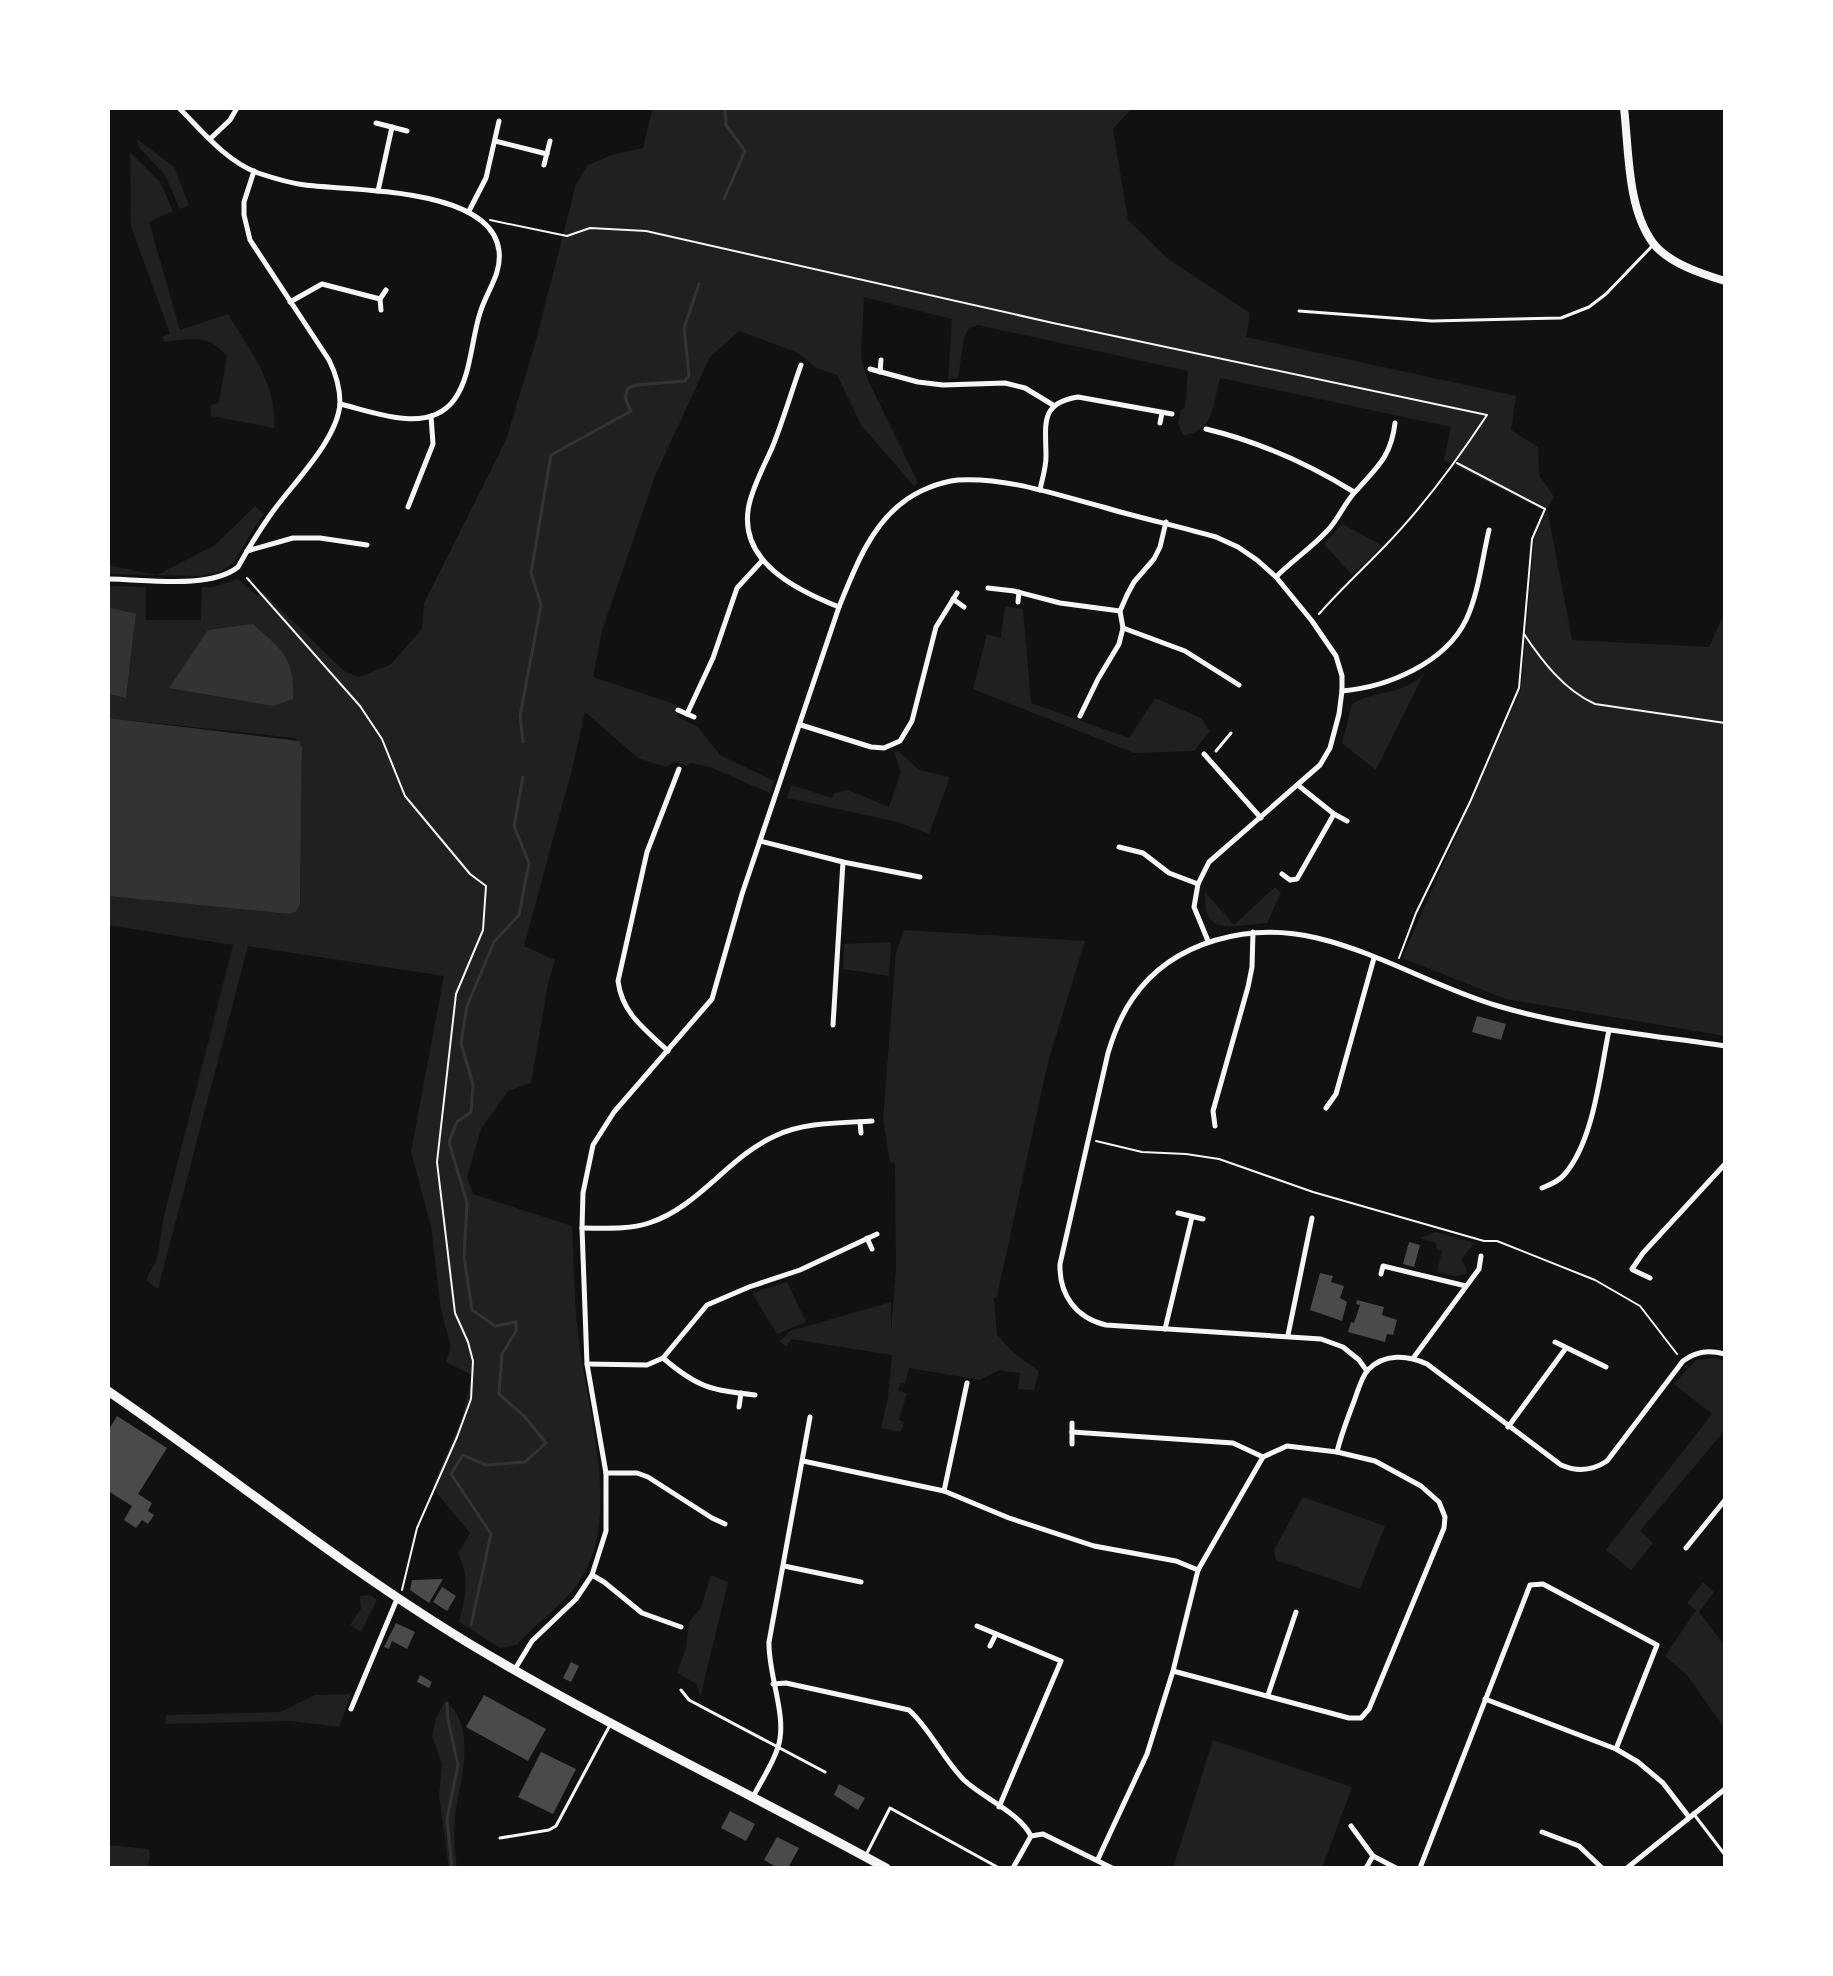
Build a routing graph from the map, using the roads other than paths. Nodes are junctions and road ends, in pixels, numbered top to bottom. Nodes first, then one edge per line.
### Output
1 (179, 108) edge
2 (237, 108) edge
3 (1624, 108) edge
4 (499, 121) dead end
5 (376, 123) dead end
6 (392, 127) junction
7 (407, 131) dead end
8 (210, 139) junction
9 (495, 141) junction
10 (550, 141) dead end
11 (547, 154) junction
12 (544, 165) dead end
13 (254, 171) junction
14 (378, 191) junction
15 (469, 211) junction
16 (1654, 244) junction
17 (1725, 281) edge
18 (386, 290) dead end
19 (380, 299) junction
20 (290, 302) junction
21 (381, 310) dead end
22 (1299, 311) dead end
23 (881, 360) dead end
24 (801, 365) dead end
25 (870, 369) dead end
26 (880, 372) junction
27 (795, 380) junction
28 (805, 384) dead end
29 (340, 404) junction
30 (1054, 405) junction
31 (1162, 413) junction
32 (1172, 414) dead end
33 (431, 416) junction
34 (1220, 421) dead end
35 (1160, 423) dead end
36 (1395, 423) dead end
37 (1206, 429) dead end
38 (1217, 432) junction
39 (1394, 434) junction
40 (1404, 435) dead end
41 (422, 470) junction
42 (430, 475) dead end
43 (1040, 490) junction
44 (1354, 492) junction
45 (408, 507) dead end
46 (1166, 522) junction
47 (1489, 530) dead end
48 (367, 545) dead end
49 (247, 551) junction
50 (761, 562) junction
51 (1276, 577) junction
52 (108, 579) edge
53 (988, 588) dead end
54 (1019, 592) junction
55 (1018, 602) dead end
56 (839, 607) junction
57 (964, 607) dead end
58 (1120, 611) junction
59 (1123, 628) junction
60 (1212, 658) dead end
61 (1207, 666) junction
62 (1239, 685) dead end
63 (1342, 691) junction
64 (1087, 700) junction
65 (1096, 703) dead end
66 (678, 710) dead end
67 (687, 714) junction
68 (1080, 716) dead end
69 (694, 717) dead end
70 (801, 725) junction
71 (1231, 733) dead end
72 (1216, 751) joint
73 (679, 769) dead end
74 (665, 776) dead end
75 (674, 780) junction
76 (1299, 786) junction
77 (1334, 814) junction
78 (1261, 818) junction
79 (1347, 821) dead end
80 (760, 841) junction
81 (1119, 847) dead end
82 (843, 862) junction
83 (1282, 874) dead end
84 (920, 877) dead end
85 (1198, 884) junction
86 (1253, 932) junction
87 (1208, 941) junction
88 (1374, 958) junction
89 (823, 1011) dead end
90 (834, 1012) junction
91 (833, 1025) dead end
92 (1609, 1030) junction
93 (1725, 1046) edge
94 (668, 1051) junction
95 (1326, 1108) dead end
96 (872, 1121) dead end
97 (860, 1122) junction
98 (1215, 1126) dead end
99 (861, 1133) dead end
100 (1725, 1164) edge
101 (1542, 1188) dead end
102 (1178, 1213) dead end
103 (1192, 1217) junction
104 (1312, 1218) dead end
105 (1203, 1219) dead end
106 (582, 1228) junction
107 (877, 1234) dead end
108 (867, 1238) junction
109 (872, 1249) dead end
110 (1481, 1256) dead end
111 (1381, 1274) dead end
112 (1650, 1278) dead end
113 (1466, 1286) junction
114 (1165, 1329) junction
115 (1288, 1335) junction
116 (1555, 1342) dead end
117 (1566, 1348) junction
118 (1725, 1354) edge
119 (663, 1358) junction
120 (1414, 1358) junction
121 (587, 1364) junction
122 (1606, 1367) dead end
123 (1367, 1371) junction
124 (967, 1383) dead end
125 (108, 1391) edge
126 (741, 1393) junction
127 (755, 1395) dead end
128 (739, 1407) dead end
129 (810, 1417) dead end
130 (1072, 1423) dead end
131 (1508, 1427) junction
132 (1072, 1432) junction
133 (1072, 1444) dead end
134 (1337, 1452) junction
135 (1263, 1457) junction
136 (803, 1461) junction
137 (606, 1473) junction
138 (944, 1491) junction
139 (1725, 1500) edge
140 (716, 1509) dead end
141 (712, 1518) junction
142 (725, 1524) dead end
143 (1686, 1548) dead end
144 (783, 1566) junction
145 (1198, 1570) junction
146 (592, 1575) junction
147 (861, 1582) dead end
148 (398, 1598) junction
149 (1296, 1612) dead end
150 (673, 1614) dead end
151 (670, 1624) junction
152 (977, 1626) dead end
153 (681, 1627) dead end
154 (996, 1634) junction
155 (990, 1646) dead end
156 (515, 1669) junction
157 (1173, 1671) junction
158 (773, 1684) junction
159 (681, 1690) dead end
160 (1268, 1695) junction
161 (1485, 1699) junction
162 (351, 1709) dead end
163 (612, 1723) junction
164 (778, 1748) junction
165 (1616, 1749) junction
166 (825, 1772) dead end
167 (1725, 1789) edge
168 (753, 1797) junction
169 (999, 1807) junction
170 (1691, 1815) junction
171 (1351, 1826) dead end
172 (1542, 1832) dead end
173 (1031, 1836) junction
174 (500, 1838) dead end
175 (1358, 1838) junction
176 (1352, 1843) dead end
177 (1725, 1855) edge
178 (1373, 1856) junction
179 (865, 1857) junction
180 (1098, 1859) junction
181 (882, 1867) edge
182 (999, 1868) edge
183 (1013, 1868) edge
184 (1112, 1868) edge
185 (1366, 1868) edge
186 (1396, 1868) edge
187 (1420, 1868) edge
188 (1602, 1868) edge
189 (1627, 1868) edge

1 - 8 street
2 - 8 street
3 - 16 main road
4 - 9 street
5 - 6 street
6 - 7 street
6 - 14 street
8 - 13 street
9 - 11 street
9 - 15 street
10 - 11 street
11 - 12 street
13 - 14 street
13 - 20 street
14 - 15 street
15 - 33 street
16 - 17 main road
16 - 22 lane
18 - 19 street
19 - 20 street
19 - 21 street
20 - 29 street
23 - 26 street
24 - 27 street
25 - 26 street
26 - 30 street
27 - 28 street
27 - 50 street
29 - 33 street
29 - 49 street
30 - 31 street
30 - 43 street
31 - 32 street
31 - 35 street
33 - 41 street
34 - 38 street
36 - 39 street
37 - 38 street
38 - 44 street
39 - 40 street
39 - 44 street
41 - 42 street
41 - 45 street
43 - 46 street
43 - 56 street
44 - 51 street
46 - 51 street
46 - 58 street
47 - 63 street
48 - 49 street
49 - 52 street
50 - 56 street
50 - 67 street
51 - 63 street
53 - 54 street
54 - 55 street
54 - 58 street
56 - 70 street
57 - 70 street
58 - 59 street
59 - 61 street
59 - 64 street
60 - 61 street
61 - 62 street
63 - 76 street
64 - 65 street
64 - 68 street
66 - 67 street
67 - 69 street
70 - 80 street
71 - 72 lane
72 - 78 street
73 - 75 street
74 - 75 street
75 - 94 street
76 - 77 street
76 - 78 street
77 - 79 street
77 - 83 street
78 - 85 street
80 - 82 street
80 - 94 street
81 - 85 street
82 - 84 street
82 - 90 street
85 - 87 street
86 - 87 street
86 - 88 street
86 - 98 street
87 - 114 street
88 - 92 street
88 - 95 street
89 - 90 street
90 - 91 street
92 - 93 street
92 - 101 street
94 - 106 street
96 - 97 street
97 - 99 street
97 - 106 street
100 - 112 street
102 - 103 street
103 - 105 street
103 - 114 street
104 - 115 street
106 - 121 street
107 - 108 street
108 - 109 street
108 - 119 street
110 - 113 street
111 - 113 street
113 - 120 street
114 - 115 street
115 - 123 street
116 - 117 street
117 - 122 street
117 - 131 street
118 - 131 street
119 - 121 street
119 - 126 street
120 - 123 street
120 - 131 street
121 - 137 street
123 - 134 street
124 - 138 street
125 - 148 highway
126 - 127 street
126 - 128 street
129 - 136 street
130 - 132 street
132 - 133 street
132 - 135 street
134 - 135 street
134 - 160 street
135 - 145 street
136 - 138 street
136 - 144 street
137 - 141 street
137 - 146 street
138 - 145 street
139 - 143 street
140 - 141 street
141 - 142 street
144 - 147 street
144 - 158 street
145 - 157 street
146 - 151 street
146 - 156 street
148 - 156 highway
148 - 162 street
149 - 160 street
150 - 151 street
151 - 153 street
152 - 154 street
154 - 155 street
154 - 169 street
156 - 163 highway
157 - 160 street
157 - 180 street
158 - 164 street
158 - 169 street
159 - 164 lane
161 - 165 street
161 - 165 street
161 - 187 street
163 - 168 highway
163 - 174 lane
164 - 166 lane
164 - 168 street
165 - 170 street
167 - 170 street
168 - 179 highway
169 - 173 street
170 - 177 lane
170 - 189 street
171 - 175 street
172 - 188 street
173 - 180 street
173 - 183 street
175 - 176 street
175 - 178 street
178 - 185 street
178 - 186 street
179 - 181 highway
179 - 182 lane
180 - 184 street

